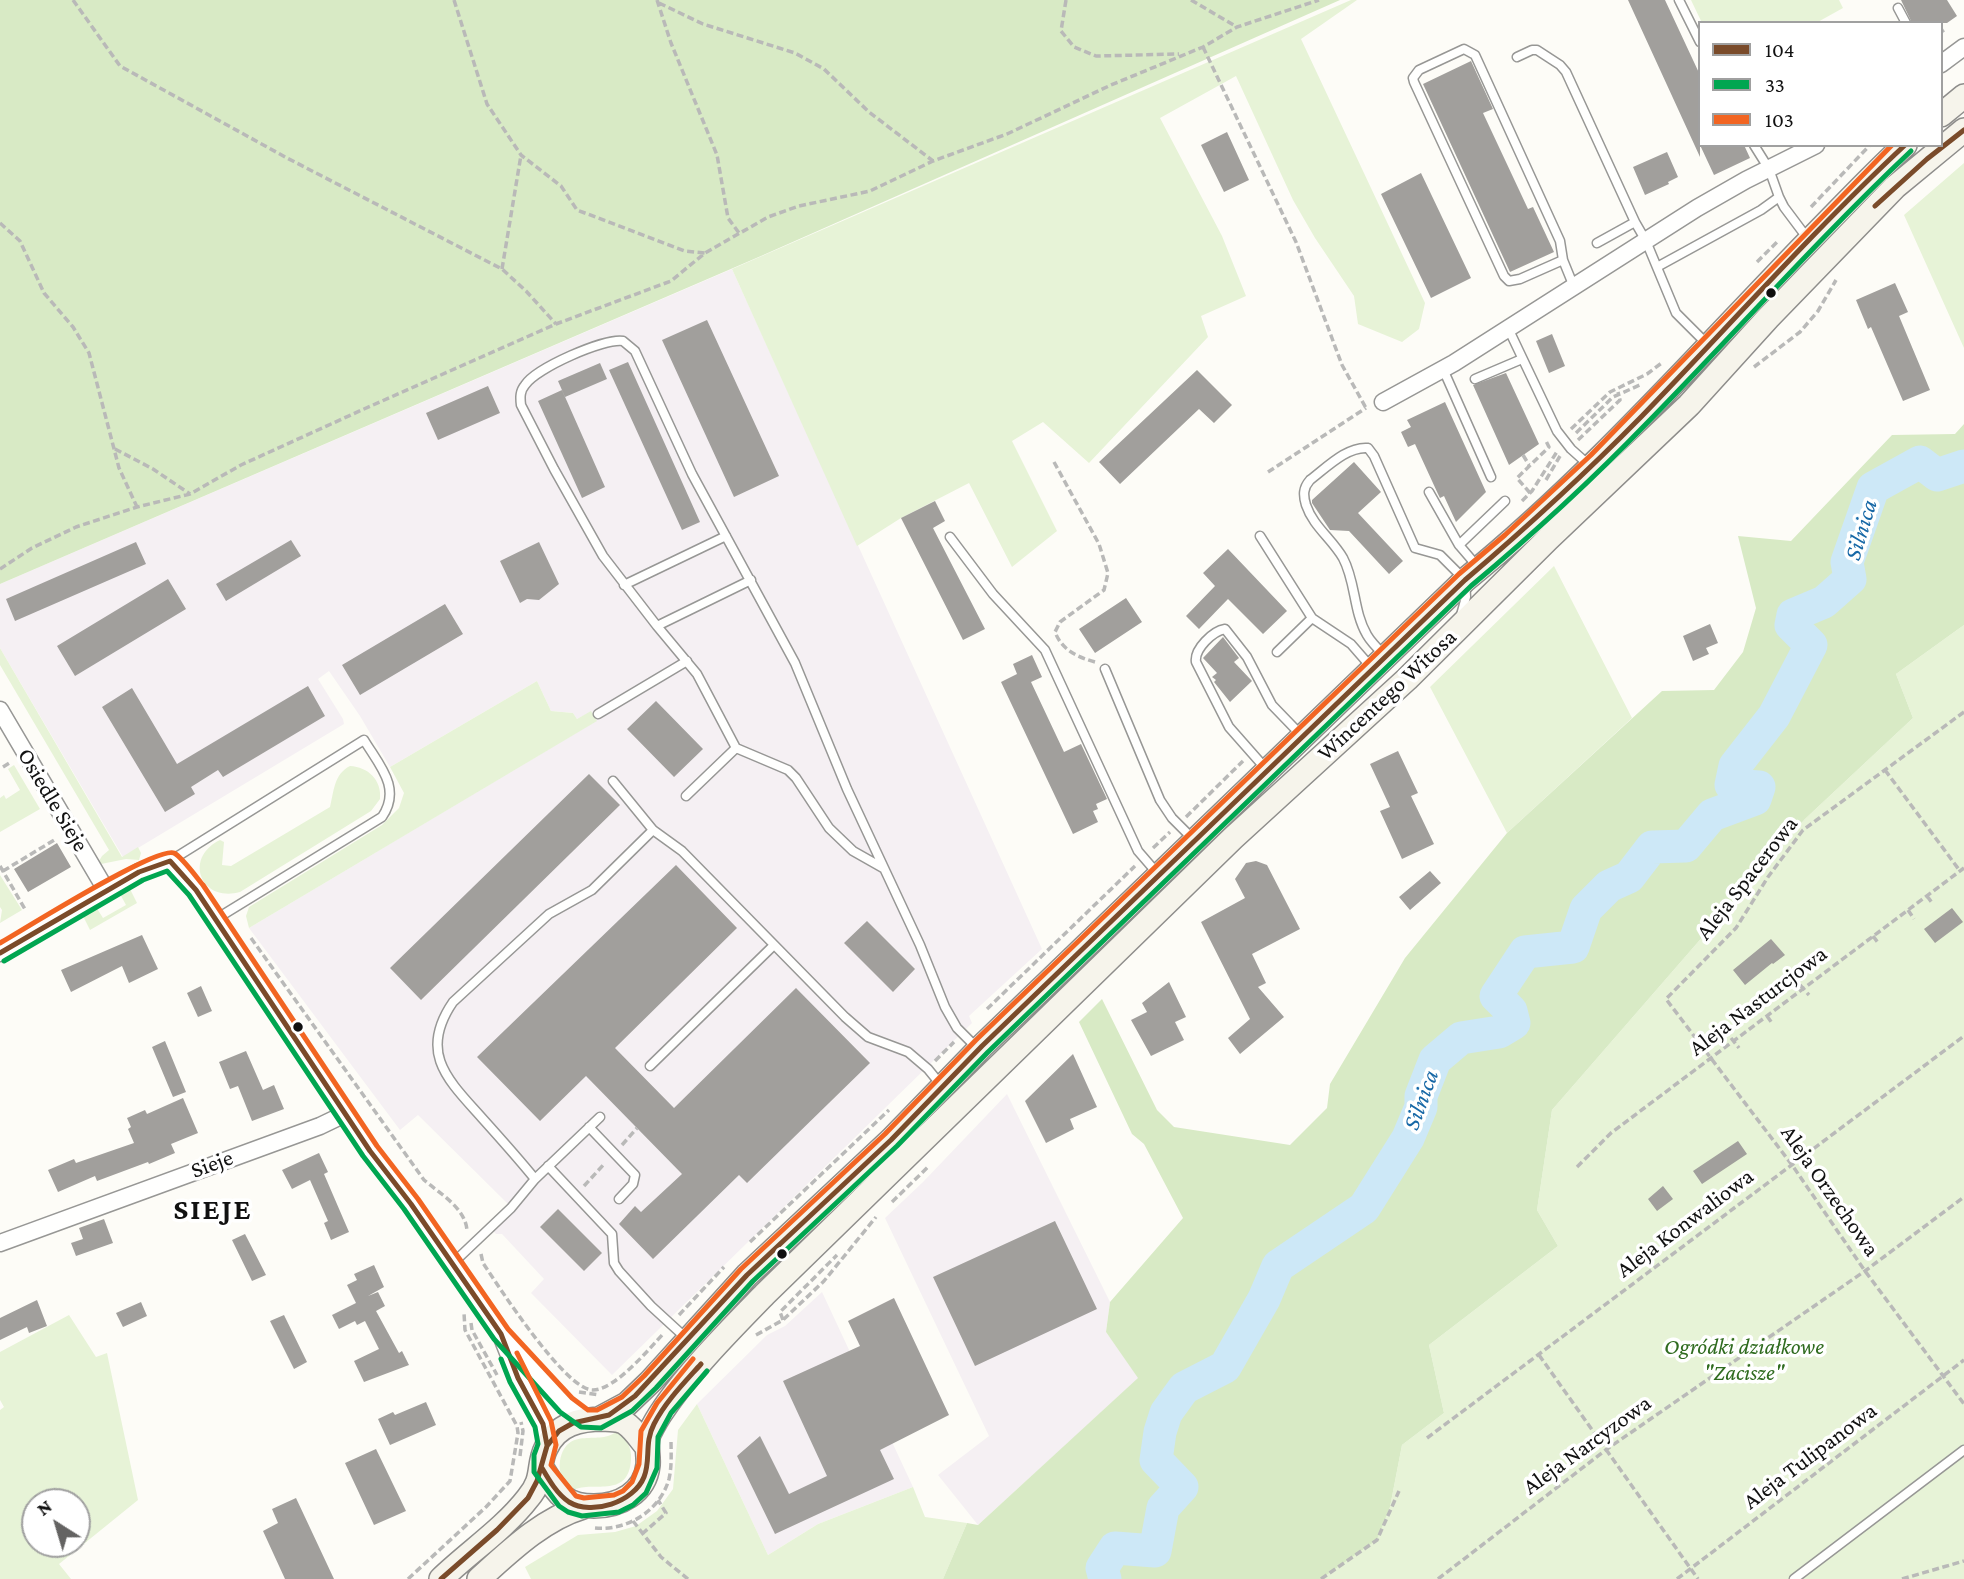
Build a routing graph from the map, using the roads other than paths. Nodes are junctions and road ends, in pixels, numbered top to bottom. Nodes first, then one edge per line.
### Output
1 (1679, 0) edge
2 (1898, 8) dead end
3 (1905, 21) edge
4 (1698, 38) edge
5 (1964, 47) edge
6 (1517, 57) dead end
7 (1943, 63) edge
8 (1964, 96) edge
9 (1943, 113) edge
10 (1964, 130) edge
11 (1755, 147) edge
12 (1812, 147) edge
13 (1903, 147) edge
14 (1769, 169) junction
15 (1779, 197) junction
16 (1635, 222) junction
17 (1646, 241) junction
18 (1809, 241) junction
19 (1597, 243) dead end
20 (1563, 260) junction
21 (1657, 267) junction
22 (1574, 287) junction
23 (1508, 328) junction
24 (1709, 345) junction
25 (1522, 359) junction
26 (1443, 369) junction
27 (1475, 379) dead end
28 (1383, 402) road end
29 (1590, 466) junction
30 (1491, 477) dead end
31 (1429, 492) dead end
32 (1504, 500) dead end
33 (726, 536) junction
34 (1260, 536) dead end
35 (950, 537) dead end
36 (1459, 545) junction
37 (1472, 574) junction
38 (751, 580) junction
39 (624, 585) junction
40 (1312, 618) junction
41 (657, 626) junction
42 (1453, 634) junction
43 (1277, 652) dead end
44 (687, 661) junction
45 (1379, 663) junction
46 (1105, 669) road end
47 (0, 710) edge
48 (598, 714) dead end
49 (1303, 737) junction
50 (736, 748) junction
51 (1268, 770) junction
52 (613, 781) dead end
53 (686, 796) dead end
54 (653, 830) junction
55 (1195, 840) junction
56 (170, 861) junction
57 (883, 868) junction
58 (1158, 875) junction
59 (106, 890) junction
60 (216, 919) junction
61 (774, 945) junction
62 (0, 953) edge
63 (979, 1050) junction
64 (650, 1066) dead end
65 (943, 1087) junction
66 (345, 1114) junction
67 (600, 1117) dead end
68 (589, 1127) junction
69 (548, 1166) junction
70 (536, 1179) junction
71 (619, 1199) dead end
72 (0, 1243) edge
73 (453, 1263) junction
74 (501, 1334) junction
75 (688, 1340) junction
76 (592, 1419) junction
77 (547, 1445) junction
78 (647, 1447) junction
79 (1964, 1450) edge
80 (542, 1468) junction
81 (583, 1507) junction
82 (441, 1579) edge
83 (479, 1579) edge
84 (1794, 1579) edge

1 - 4 lane
2 - 3 lane
5 - 7 street
6 - 16 lane
8 - 9 main road
10 - 42 main road, Wincentego Witosa
11 - 14 lane
12 - 14 street
13 - 18 main road, Wincentego Witosa
14 - 15 lane
14 - 17 street
15 - 18 lane
15 - 21 lane
16 - 17 lane
16 - 19 lane
17 - 21 lane
17 - 22 street
18 - 24 main road, Wincentego Witosa
20 - 20 lane
20 - 22 lane
21 - 24 lane
22 - 23 street
23 - 25 lane
23 - 26 street
24 - 29 main road, Wincentego Witosa
25 - 27 lane
25 - 29 lane
26 - 28 street
26 - 30 lane
29 - 37 main road, Wincentego Witosa
31 - 36 lane
32 - 36 lane
33 - 38 lane
33 - 39 lane
33 - 39 lane
34 - 40 lane
35 - 58 lane
36 - 37 lane
37 - 42 lane
37 - 45 main road, Wincentego Witosa
37 - 45 lane
38 - 41 lane
38 - 57 lane
39 - 41 lane
40 - 43 lane
40 - 45 lane
41 - 44 lane
42 - 78 main road, Wincentego Witosa
44 - 48 lane
44 - 50 lane
45 - 49 main road, Wincentego Witosa
46 - 55 lane
47 - 59 street, Osiedle Sieje
49 - 51 main road, Wincentego Witosa
49 - 51 lane
50 - 53 lane
50 - 57 lane
51 - 55 main road, Wincentego Witosa
52 - 54 lane
54 - 61 lane
54 - 70 lane
55 - 58 main road, Wincentego Witosa
56 - 59 street
56 - 60 street
56 - 60 lane
57 - 63 lane
58 - 63 main road, Wincentego Witosa
59 - 62 street
60 - 66 street
61 - 64 lane
61 - 65 lane
63 - 65 main road, Wincentego Witosa
65 - 75 main road, Wincentego Witosa
66 - 72 street, Sieje
66 - 73 street
67 - 68 lane
68 - 69 lane
68 - 71 lane
69 - 70 lane
69 - 75 lane
70 - 73 lane
73 - 74 street
74 - 76 street
74 - 77 street
75 - 76 main road, Wincentego Witosa
76 - 77 main road
76 - 78 main road
77 - 80 main road
78 - 81 main road
79 - 84 lane
80 - 81 main road
80 - 82 main road
81 - 83 main road

